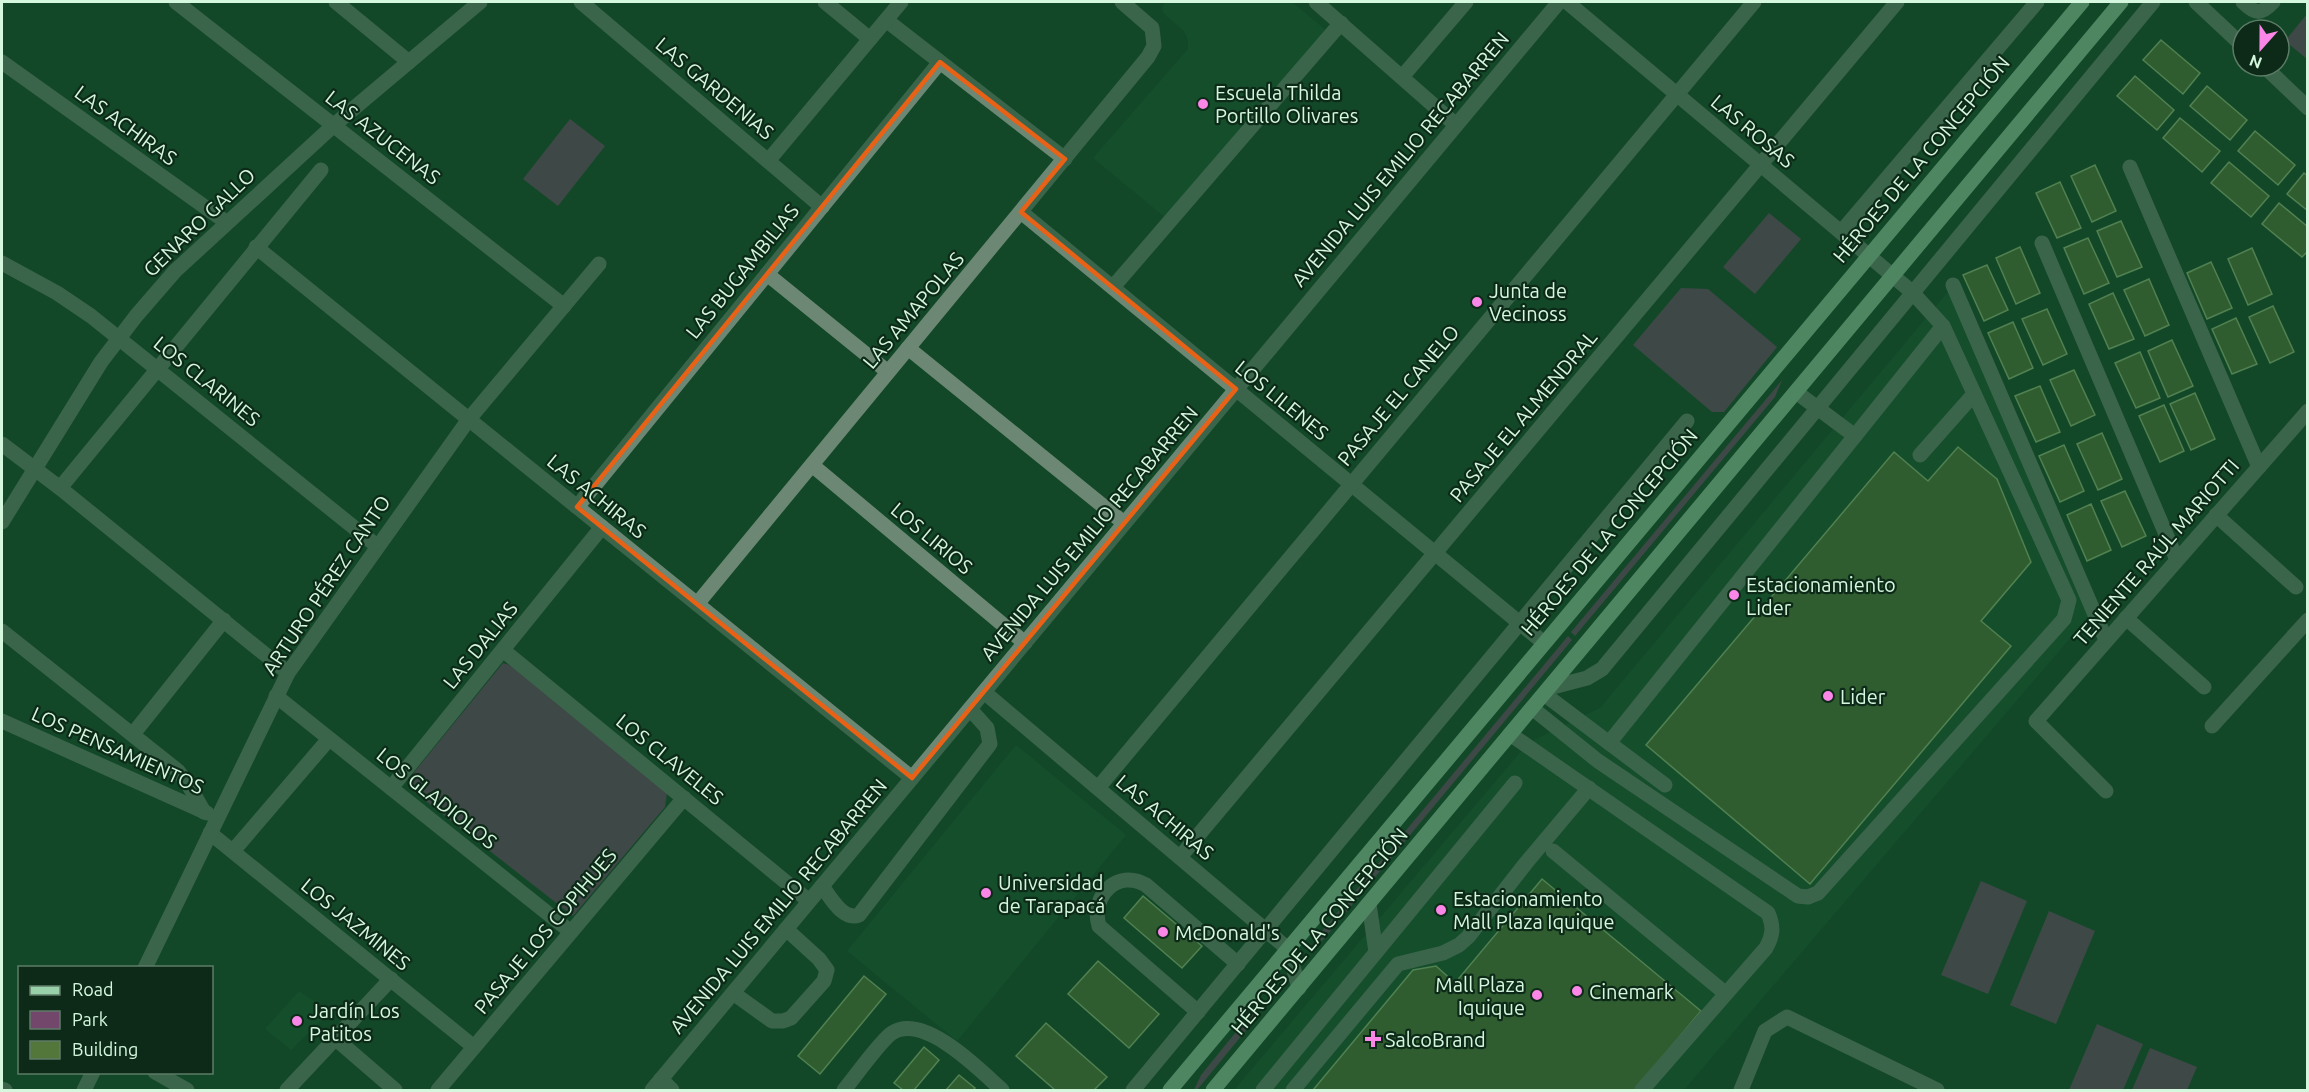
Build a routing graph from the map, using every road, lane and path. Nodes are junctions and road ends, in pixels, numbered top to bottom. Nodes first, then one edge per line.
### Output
1 (176, 2) edge
2 (336, 2) edge
3 (480, 2) edge
4 (581, 2) edge
5 (825, 2) edge
6 (901, 2) edge
7 (1122, 2) edge
8 (1316, 2) edge
9 (1466, 2) edge
10 (1559, 2) edge
11 (1567, 2) edge
12 (1754, 2) edge
13 (1897, 2) edge
14 (2037, 2) edge
15 (2121, 2) edge
16 (2153, 2) edge
17 (2196, 2) edge
18 (2243, 2) edge
19 (2273, 2) edge
20 (2076, 3) edge
21 (886, 20) junction
22 (1341, 23) junction
23 (2231, 35) edge
24 (870, 39) junction
25 (2, 62) edge
26 (409, 62) junction
27 (940, 62) junction
28 (1402, 77) junction
29 (2276, 78) edge
30 (1677, 94) junction
31 (2307, 108) edge
32 (334, 125) junction
33 (1456, 125) junction
34 (1065, 159) junction
35 (768, 161) junction
36 (1761, 164) junction
37 (2130, 167) dead end
38 (321, 170) dead end
39 (822, 207) junction
40 (1021, 212) junction
41 (226, 222) junction
42 (1841, 232) junction
43 (2042, 243) dead end
44 (256, 247) junction
45 (1868, 255) junction
46 (2, 263) edge
47 (599, 264) dead end
48 (767, 274) junction
49 (1893, 275) junction
50 (1953, 285) dead end
51 (1113, 287) junction
52 (1912, 292) junction
53 (564, 306) junction
54 (1943, 326) junction
55 (119, 337) junction
56 (908, 348) junction
57 (158, 368) junction
58 (888, 372) junction
59 (1236, 389) junction
60 (1796, 392) junction
61 (1974, 394) junction
62 (1817, 408) junction
63 (2307, 413) edge
64 (469, 419) junction
65 (1687, 421) dead end
66 (1855, 436) junction
67 (2, 444) edge
68 (1920, 455) dead end
69 (812, 465) junction
70 (2259, 466) junction
71 (34, 468) junction
72 (1352, 484) junction
73 (60, 488) junction
74 (577, 507) junction
75 (2216, 515) junction
76 (2, 522) edge
77 (1124, 523) junction
78 (602, 527) junction
79 (377, 546) junction
80 (1435, 553) junction
81 (2177, 560) junction
82 (2296, 587) dead end
83 (697, 604) junction
84 (2126, 618) junction
85 (224, 620) junction
86 (2307, 620) edge
87 (1520, 623) junction
88 (2, 631) edge
89 (2106, 640) junction
90 (1025, 643) junction
91 (1544, 643) junction
92 (503, 650) junction
93 (288, 673) junction
94 (2204, 687) dead end
95 (1546, 691) junction
96 (984, 692) junction
97 (276, 696) junction
98 (1532, 708) junction
99 (970, 709) junction
100 (2, 721) edge
101 (2212, 726) dead end
102 (133, 734) junction
103 (1510, 734) junction
104 (329, 739) junction
105 (1609, 743) junction
106 (912, 778) junction
107 (1515, 783) dead end
108 (1665, 785) dead end
109 (391, 788) junction
110 (1098, 788) junction
111 (1589, 788) junction
112 (2106, 791) dead end
113 (684, 798) junction
114 (211, 815) junction
115 (210, 833) junction
116 (232, 851) junction
117 (1553, 851) dead end
118 (1180, 857) junction
119 (822, 886) junction
120 (809, 901) junction
121 (1368, 904) junction
122 (786, 929) junction
123 (1266, 929) junction
124 (572, 932) junction
125 (1288, 949) junction
126 (1376, 952) junction
127 (1238, 964) junction
128 (146, 966) edge
129 (391, 979) junction
130 (1299, 988) junction
131 (733, 993) junction
132 (1725, 993) junction
133 (1198, 1012) junction
134 (336, 1039) junction
135 (474, 1047) junction
136 (92, 1074) edge
137 (159, 1074) edge
138 (656, 1085) edge
139 (84, 1090) edge
140 (187, 1090) edge
141 (287, 1090) edge
142 (394, 1090) edge
143 (438, 1090) edge
144 (672, 1090) edge
145 (844, 1090) edge
146 (1002, 1090) edge
147 (1133, 1090) edge
148 (1170, 1090) edge
149 (1213, 1090) edge
150 (1263, 1090) edge
151 (1293, 1090) edge
152 (1642, 1090) edge
153 (1741, 1090) edge
154 (1936, 1090) edge

1 - 32 street, LAS AZUCENAS
2 - 26 street
3 - 26 street, GENARO GALLO
4 - 35 street, LAS GARDENIAS
5 - 24 street
6 - 21 street
7 - 34 street, LAS AMAPOLAS
8 - 22 street
9 - 28 street
10 - 33 street, AVENIDA LUIS EMILIO RECABARREN
11 - 30 street, LAS ROSAS
12 - 30 street, PASAJE EL CANELO
13 - 36 street, PASAJE EL ALMENDRAL
14 - 42 street, HÉROES DE LA CONCEPCIÓN
15 - 49 main road, HÉROES DE LA CONCEPCIÓN
16 - 52 street
17 - 23 street
18 - 19 street
20 - 45 main road, HÉROES DE LA CONCEPCIÓN
21 - 24 street
21 - 27 street
22 - 28 street
22 - 51 street
24 - 35 street
25 - 41 street, LAS ACHIRAS
26 - 32 street, GENARO GALLO
27 - 34 street
27 - 39 street, LAS BUGAMBILIAS
28 - 33 street
29 - 31 street
30 - 36 street, LAS ROSAS
30 - 72 street, PASAJE EL CANELO
32 - 41 street, GENARO GALLO
32 - 53 street, LAS AZUCENAS
33 - 59 street, AVENIDA LUIS EMILIO RECABARREN
34 - 40 street, LAS AMAPOLAS
35 - 39 street, LAS GARDENIAS
36 - 42 street, LAS ROSAS
36 - 80 street, PASAJE EL ALMENDRAL
37 - 70 street
38 - 44 street
39 - 48 street, LAS BUGAMBILIAS
40 - 51 street, LOS LILENES
40 - 56 street, LAS AMAPOLAS
41 - 55 street, GENARO GALLO
42 - 45 street, LAS ROSAS
43 - 81 street
44 - 57 street
44 - 64 street, LAS ACHIRAS
45 - 49 street, LAS ROSAS
45 - 91 main road, HÉROES DE LA CONCEPCIÓN
46 - 55 street, LOS CLARINES
47 - 53 street, ARTURO PÉREZ CANTO
48 - 58 street
48 - 74 street, LAS BUGAMBILIAS
49 - 52 street, LAS ROSAS
49 - 60 main road, HÉROES DE LA CONCEPCIÓN
50 - 89 street
51 - 59 street, LOS LILENES
52 - 54 street, LAS ROSAS
52 - 62 street
53 - 64 street, ARTURO PÉREZ CANTO
54 - 61 street, LAS ROSAS
54 - 66 street
55 - 57 street, LOS CLARINES
55 - 71 street, GENARO GALLO
56 - 58 street, LAS AMAPOLAS
56 - 77 street
57 - 73 street
57 - 79 street, LOS CLARINES
58 - 69 street, LAS AMAPOLAS
59 - 72 street, LOS LILENES
59 - 77 street, AVENIDA LUIS EMILIO RECABARREN
60 - 62 street
60 - 95 main road, HÉROES DE LA CONCEPCIÓN
61 - 68 street
61 - 98 street, LAS ROSAS
62 - 66 street
62 - 95 street
63 - 70 street, TENIENTE RAÚL MARIOTTI
64 - 74 street, LAS ACHIRAS
64 - 79 street, ARTURO PÉREZ CANTO
65 - 87 street, HÉROES DE LA CONCEPCIÓN
66 - 105 street
67 - 71 street
69 - 83 street, LAS AMAPOLAS
69 - 90 street, LOS LIRIOS
70 - 75 street, TENIENTE RAÚL MARIOTTI
71 - 73 street
71 - 76 street, GENARO GALLO
72 - 80 street, LOS LILENES
72 - 110 street, PASAJE EL CANELO
73 - 85 street
74 - 78 street, LAS ACHIRAS
75 - 81 street, TENIENTE RAÚL MARIOTTI
75 - 82 street
77 - 90 street, AVENIDA LUIS EMILIO RECABARREN
78 - 83 street, LAS ACHIRAS
78 - 92 street, LAS DALIAS
79 - 93 street, ARTURO PÉREZ CANTO
80 - 87 street, LOS LILENES
80 - 118 street, PASAJE EL ALMENDRAL
81 - 84 street, TENIENTE RAÚL MARIOTTI
83 - 106 street, LAS ACHIRAS
84 - 89 street, TENIENTE RAÚL MARIOTTI
84 - 94 street
85 - 93 street
85 - 102 street
86 - 101 street
87 - 91 street, LOS LILENES
87 - 123 street, HÉROES DE LA CONCEPCIÓN
88 - 102 street
89 - 112 street, TENIENTE RAÚL MARIOTTI
90 - 96 street, AVENIDA LUIS EMILIO RECABARREN
91 - 125 main road, HÉROES DE LA CONCEPCIÓN
92 - 109 street, LAS DALIAS
92 - 113 street, LOS CLAVELES
93 - 97 street, ARTURO PÉREZ CANTO
95 - 98 main road, HÉROES DE LA CONCEPCIÓN
95 - 105 street
96 - 99 street, AVENIDA LUIS EMILIO RECABARREN
96 - 110 street, LAS ACHIRAS
97 - 104 street, LOS GLADIOLOS
97 - 114 street, ARTURO PÉREZ CANTO
98 - 103 main road, HÉROES DE LA CONCEPCIÓN
99 - 106 street, AVENIDA LUIS EMILIO RECABARREN
99 - 119 street
100 - 114 street, LOS PENSAMIENTOS
102 - 114 street
103 - 111 street
103 - 121 main road, HÉROES DE LA CONCEPCIÓN
104 - 109 street, LOS GLADIOLOS
104 - 116 street
105 - 108 street
106 - 119 street, AVENIDA LUIS EMILIO RECABARREN
107 - 126 street
109 - 124 street, LOS GLADIOLOS
110 - 118 street, LAS ACHIRAS
111 - 132 street
111 - 151 street
113 - 120 street, LOS CLAVELES
113 - 124 street, PASAJE LOS COPIHUES
114 - 115 street, ARTURO PÉREZ CANTO
115 - 116 street, LOS JAZMINES
115 - 128 street, ARTURO PÉREZ CANTO
116 - 129 street, LOS JAZMINES
117 - 132 street
118 - 123 street, LAS ACHIRAS
119 - 120 street, AVENIDA LUIS EMILIO RECABARREN
120 - 122 street, AVENIDA LUIS EMILIO RECABARREN
121 - 126 street
121 - 130 main road, HÉROES DE LA CONCEPCIÓN
122 - 131 street, AVENIDA LUIS EMILIO RECABARREN
122 - 131 street
123 - 125 street, LAS ACHIRAS
123 - 127 street, HÉROES DE LA CONCEPCIÓN
124 - 135 street, PASAJE LOS COPIHUES
125 - 130 street
125 - 148 main road, HÉROES DE LA CONCEPCIÓN
126 - 150 street
127 - 133 street, HÉROES DE LA CONCEPCIÓN
127 - 133 street
129 - 134 street
129 - 135 street, LOS JAZMINES
130 - 149 main road, HÉROES DE LA CONCEPCIÓN
131 - 138 street, AVENIDA LUIS EMILIO RECABARREN
132 - 152 street
133 - 147 street, HÉROES DE LA CONCEPCIÓN
134 - 141 street
134 - 142 street
135 - 143 street, PASAJE LOS COPIHUES
136 - 139 street
137 - 140 street
138 - 144 street
145 - 146 street
153 - 154 street

